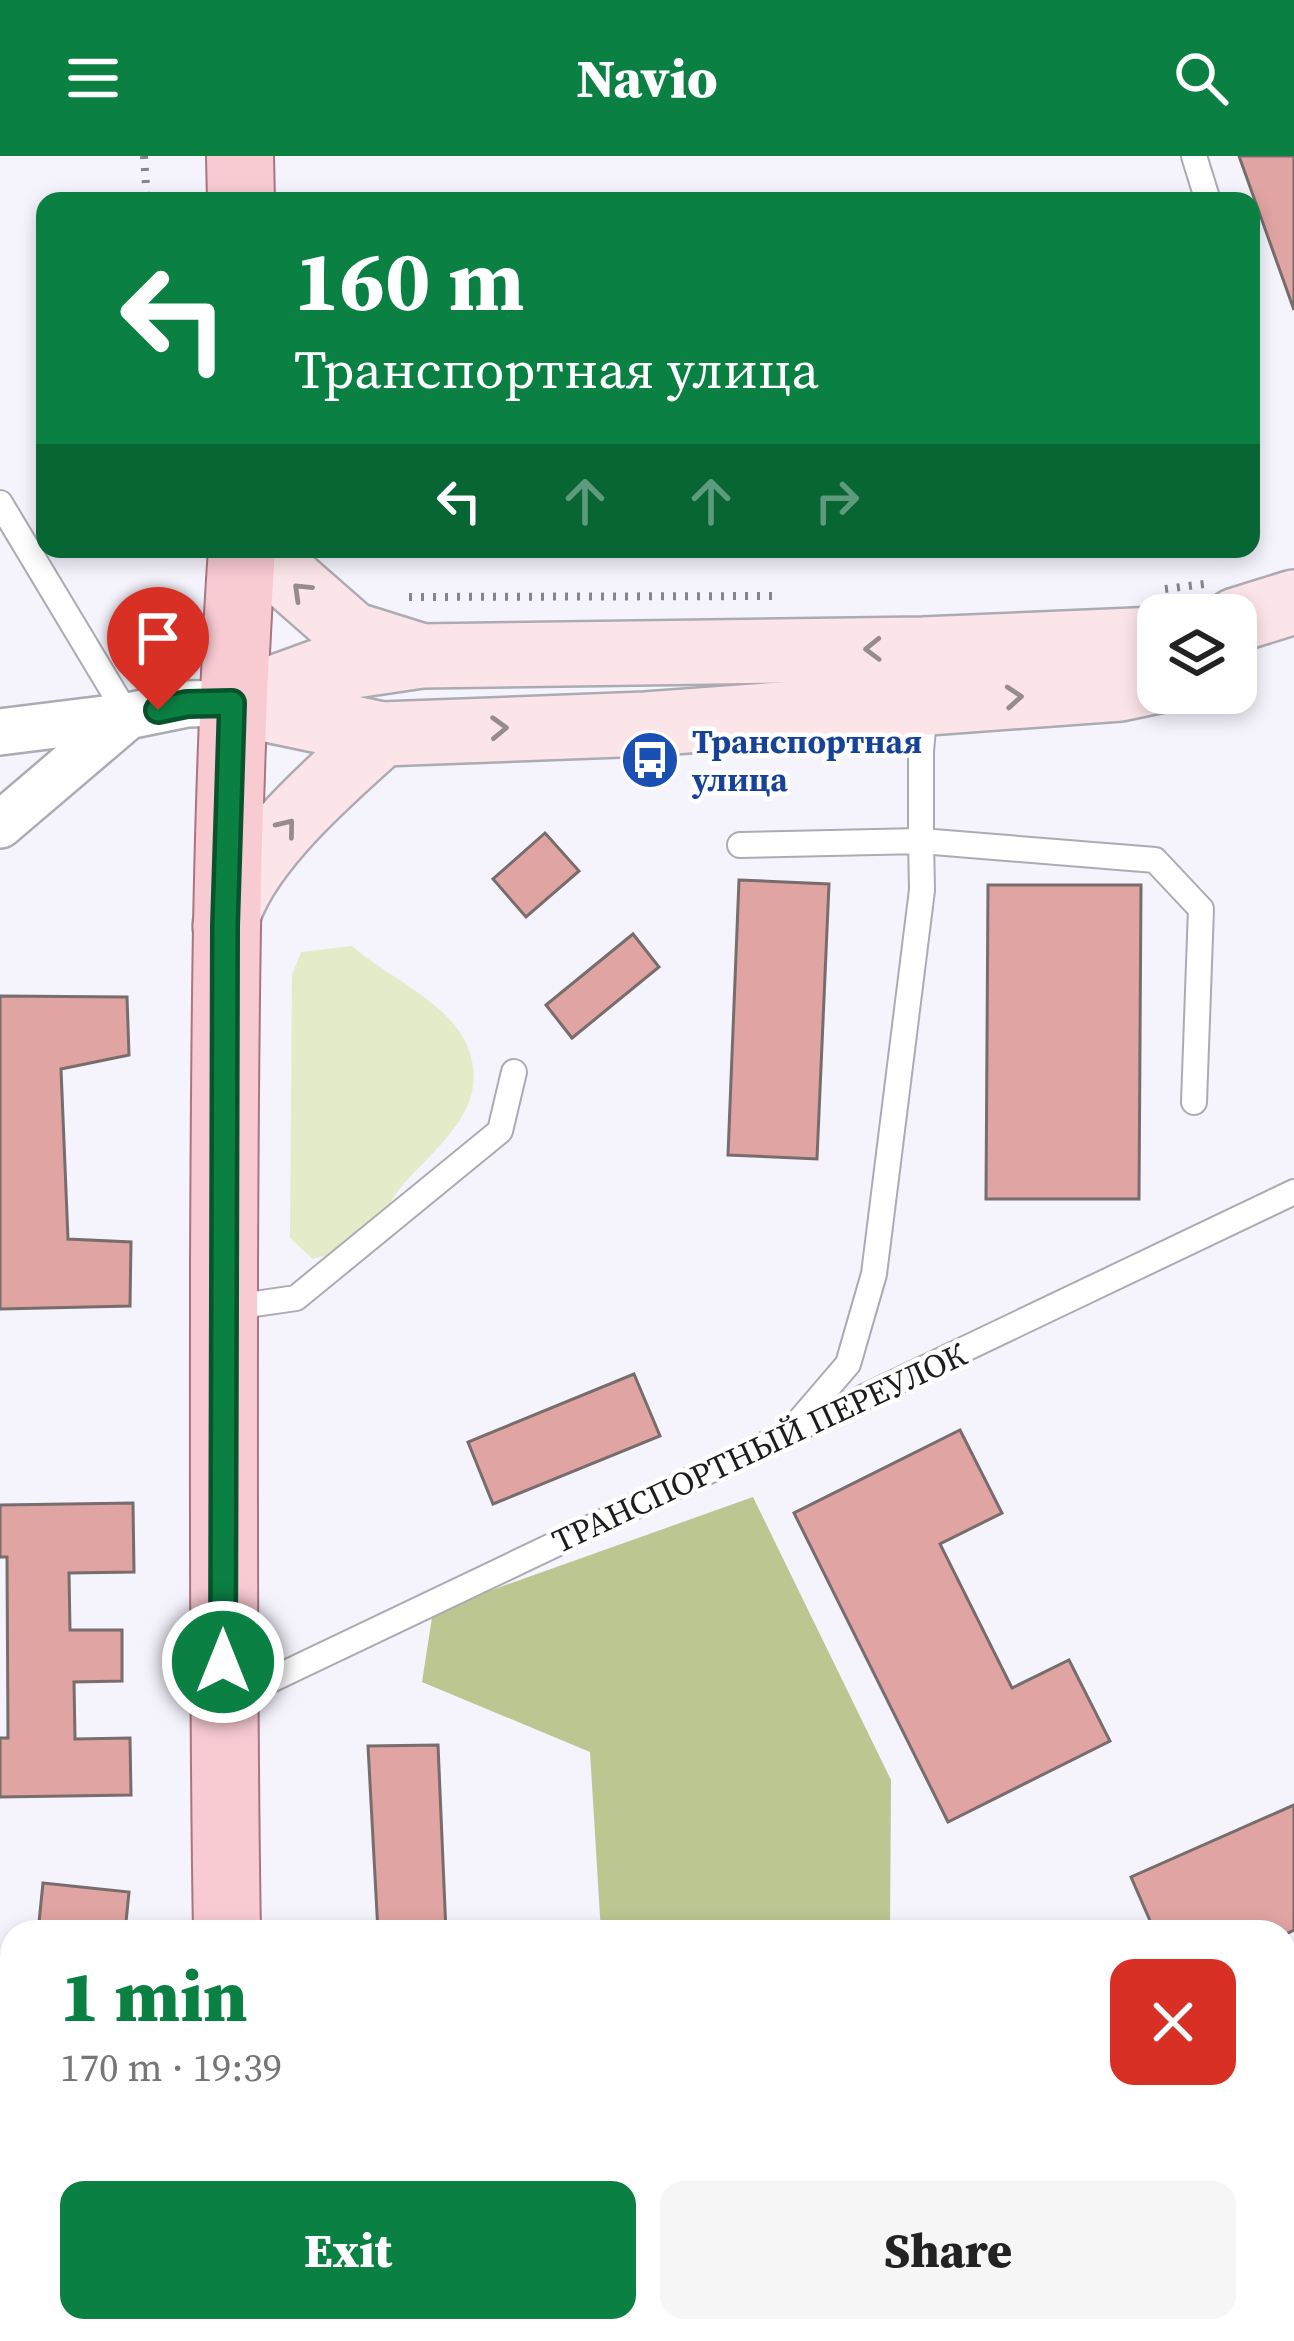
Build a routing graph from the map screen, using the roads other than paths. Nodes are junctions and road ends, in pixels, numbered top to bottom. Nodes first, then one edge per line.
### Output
1 (241, 156) edge
2 (1194, 156) edge
3 (241, 192) edge
4 (1205, 192) edge
5 (0, 503) edge
6 (241, 558) edge
7 (272, 558) edge
8 (1257, 601) edge
9 (1294, 602) edge
10 (1137, 629) edge
11 (1294, 645) edge
12 (421, 656) junction
13 (1257, 656) edge
14 (1137, 685) edge
15 (232, 703) junction
16 (926, 704) junction
17 (128, 716) junction
18 (0, 732) edge
19 (382, 734) junction
20 (0, 825) edge
21 (921, 841) junction
22 (740, 845) dead end
23 (225, 926) junction
24 (514, 1072) dead end
25 (1194, 1102) dead end
26 (1294, 1192) edge
27 (224, 1308) junction
28 (788, 1433) junction
29 (223, 1702) junction
30 (227, 1920) edge

1 - 3 main road
2 - 4 lane
5 - 17 lane
6 - 15 main road
12 -> 7 main road
8 - 9 main road
10 -> 12 main road
11 - 13 main road
12 - 15 main road
16 -> 14 main road
15 - 17 street
15 - 19 main road
15 - 23 main road
19 -> 16 main road
16 - 21 lane
17 - 18 street
17 - 20 street
23 -> 19 main road
21 - 22 lane
21 - 25 lane
21 - 28 lane
23 - 27 main road
24 - 27 lane
26 - 28 lane, ТРАНСПОРТНЫЙ ПЕРЕУЛОК
27 - 29 main road
28 - 29 lane, ТРАНСПОРТНЫЙ ПЕРЕУЛОК
29 - 30 main road

